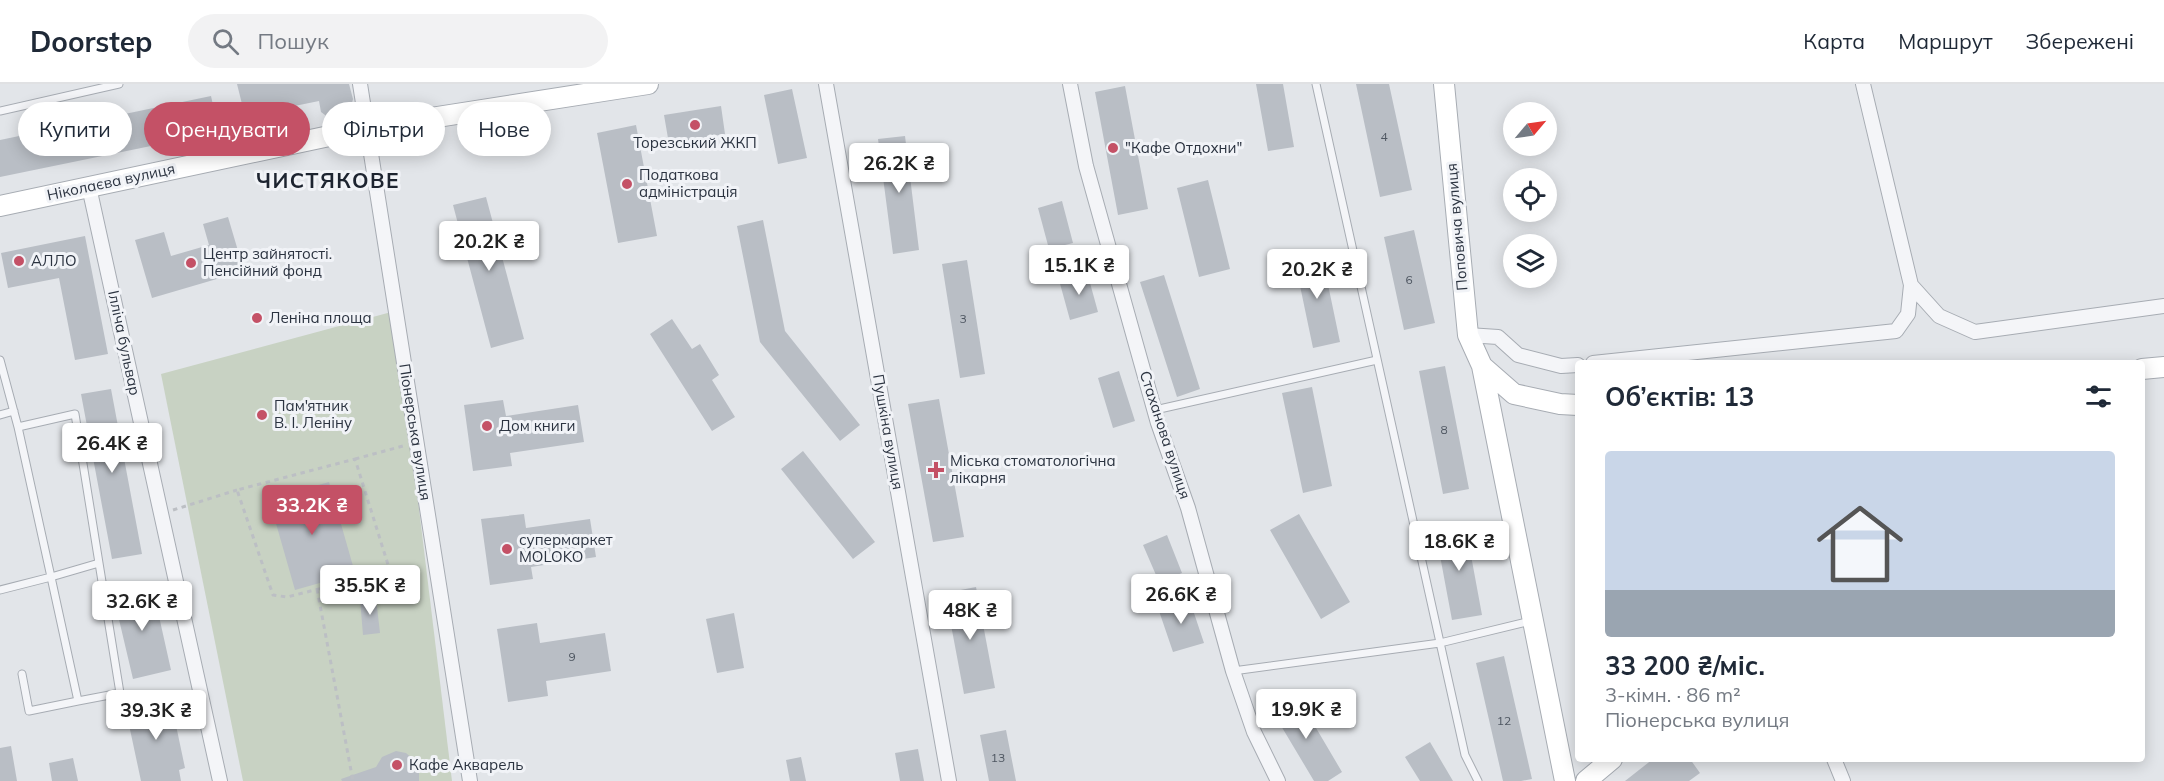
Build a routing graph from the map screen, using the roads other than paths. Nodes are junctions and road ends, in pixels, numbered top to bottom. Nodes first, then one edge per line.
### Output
1 (119, 84) edge
2 (360, 84) edge
3 (648, 84) edge
4 (826, 84) edge
5 (1070, 84) edge
6 (1316, 84) edge
7 (1444, 84) edge
8 (1863, 84) edge
9 (363, 102) edge
10 (0, 111) edge
11 (445, 116) edge
12 (322, 138) edge
13 (371, 156) edge
14 (89, 187) junction
15 (0, 206) edge
16 (1911, 285) junction
17 (2164, 306) edge
18 (1468, 335) junction
19 (0, 360) edge
20 (1377, 360) junction
21 (1621, 360) edge
22 (1575, 365) edge
23 (1482, 366) junction
24 (2164, 367) edge
25 (2145, 369) edge
26 (1575, 405) edge
27 (1155, 410) junction
28 (15, 411) junction
29 (0, 415) edge
30 (18, 427) junction
31 (99, 563) junction
32 (51, 577) junction
33 (0, 590) edge
34 (1533, 621) junction
35 (1440, 643) junction
36 (1233, 671) junction
37 (22, 674) dead end
38 (78, 701) junction
39 (1608, 762) edge
40 (1835, 762) edge
41 (220, 781) edge
42 (470, 781) edge
43 (949, 781) edge
44 (1278, 781) edge
45 (1478, 781) edge
46 (1565, 781) edge
47 (1586, 781) edge
48 (1843, 781) edge

1 - 10 lane
2 - 9 street, Піонерська вулиця
3 - 11 street, Ніколаєва вулиця
4 - 43 street, Пушкіна вулиця
5 - 27 street, Стаханова вулиця
6 - 20 lane
7 - 18 street, Поповича вулиця
8 - 16 street
12 - 14 street, Ніколаєва вулиця
13 - 42 street, Піонерська вулиця
14 - 15 street, Ніколаєва вулиця
14 - 41 street, Ілліча бульвар
16 - 17 street
16 - 21 street
18 - 22 street
18 - 23 street, Поповича вулиця
19 - 28 lane
20 - 27 lane
20 - 35 lane
23 - 26 street
23 - 34 street
24 - 25 street
27 - 36 street, Стаханова вулиця
28 - 29 lane
28 - 30 lane
30 - 31 lane
30 - 32 lane
31 - 32 lane
31 - 38 lane
32 - 33 lane
32 - 38 lane
34 - 35 lane
34 - 46 street
35 - 36 lane
35 - 45 lane
36 - 44 street, Стаханова вулиця
37 - 38 lane
39 - 47 street
40 - 48 street

